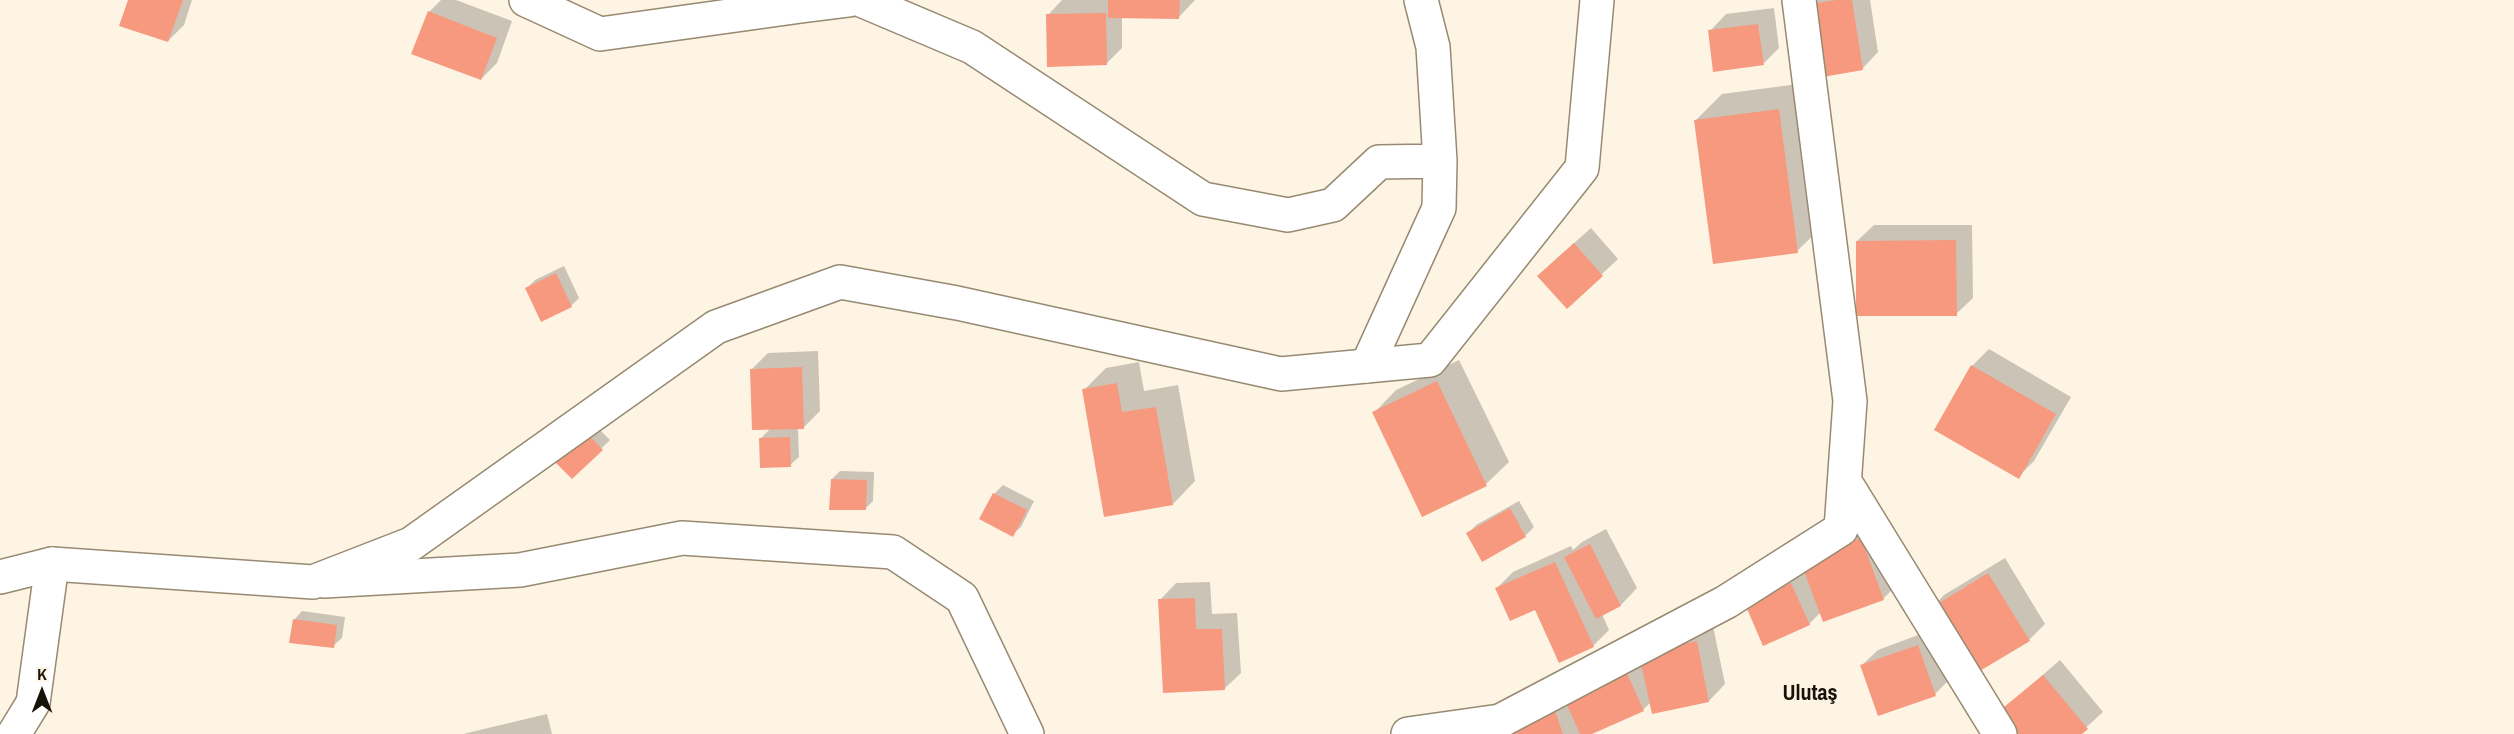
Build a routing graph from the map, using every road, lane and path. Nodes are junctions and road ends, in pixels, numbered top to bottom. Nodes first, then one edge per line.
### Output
1 (526, 0) edge
2 (849, 0) edge
3 (861, 0) edge
4 (1421, 0) edge
5 (1597, 0) edge
6 (1798, 0) edge
7 (796, 3) edge
8 (1440, 161) junction
9 (1367, 366) junction
10 (1845, 482) junction
11 (52, 564) junction
12 (0, 577) edge
13 (313, 582) junction
14 (14, 734) edge
15 (1027, 734) edge
16 (1408, 734) edge
17 (2000, 734) edge

1 - 7 street
2 - 7 street
3 - 8 street
4 - 8 street
5 - 9 street
6 - 10 street
8 - 9 street
9 - 13 street
10 - 16 street
10 - 17 street
11 - 12 street
11 - 13 street
11 - 14 street
13 - 15 street

